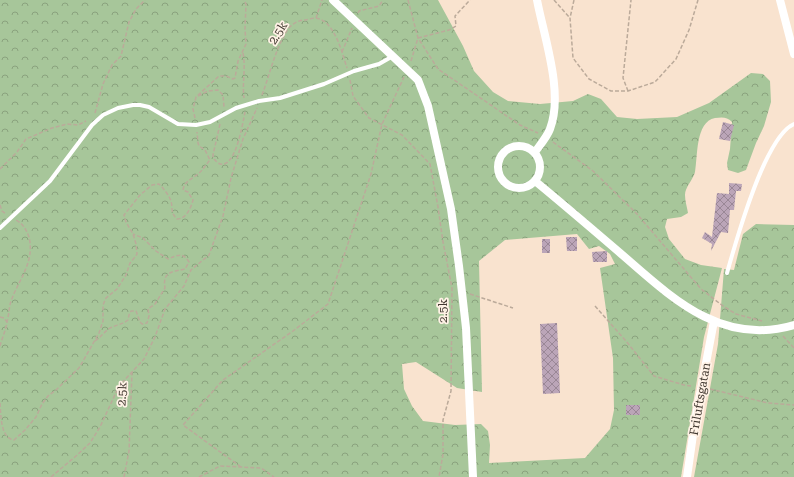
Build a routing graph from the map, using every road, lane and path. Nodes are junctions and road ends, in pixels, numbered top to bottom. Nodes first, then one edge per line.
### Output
1 (146, 0) edge
2 (244, 0) edge
3 (322, 0) edge
4 (333, 0) edge
5 (408, 0) edge
6 (470, 0) edge
7 (537, 0) edge
8 (554, 0) edge
9 (574, 0) edge
10 (631, 0) edge
11 (698, 0) edge
12 (780, 0) edge
13 (316, 18) junction
14 (570, 18) junction
15 (418, 38) junction
16 (794, 54) edge
17 (393, 56) junction
18 (408, 70) junction
19 (348, 74) junction
20 (628, 91) junction
21 (259, 101) junction
22 (95, 114) dead end
23 (89, 118) dead end
24 (382, 124) junction
25 (794, 124) edge
26 (196, 125) junction
27 (546, 137) junction
28 (534, 152) junction
29 (0, 169) edge
30 (535, 181) junction
31 (0, 205) edge
32 (12, 216) junction
33 (0, 228) edge
34 (133, 234) junction
35 (727, 272) dead end
36 (462, 291) junction
37 (595, 306) dead end
38 (513, 308) dead end
39 (0, 317) edge
40 (714, 321) junction
41 (7, 324) junction
42 (794, 325) edge
43 (776, 329) junction
44 (94, 341) junction
45 (0, 346) edge
46 (794, 348) edge
47 (132, 372) junction
48 (702, 387) junction
49 (0, 403) edge
50 (794, 405) edge
51 (241, 467) junction
52 (51, 477) edge
53 (124, 477) edge
54 (199, 477) edge
55 (274, 477) edge
56 (439, 477) edge
57 (473, 477) edge
58 (687, 477) edge

1 - 22 path
2 - 26 path
3 - 13 path
4 - 17 street
5 - 15 path
6 - 15 path
7 - 27 street
8 - 14 path
9 - 14 path
10 - 20 path
11 - 20 path
12 - 16 street
13 - 19 path, 2.5k
13 - 21 path, 2.5k
14 - 20 path
15 - 18 path
15 - 27 path
17 - 18 street
17 - 19 lane
18 - 24 path
18 - 36 street
19 - 21 lane
19 - 24 path, 2.5k
21 - 26 lane
21 - 47 path, 2.5k
23 - 29 path
24 - 51 path
24 - 56 path, 2.5k
25 - 35 lane
26 - 32 lane
26 - 34 path
27 - 28 street
27 - 43 path
28 - 30 street
28 - 30 street
30 - 40 street
31 - 32 path
32 - 33 lane
32 - 41 path
34 - 44 path
34 - 44 path
36 - 38 path
36 - 57 street
37 - 48 path
39 - 41 path
40 - 43 street
40 - 48 street, Friluftsgatan
41 - 45 path
42 - 43 street
43 - 46 path
44 - 49 path
47 - 52 path
47 - 53 path, 2.5k
48 - 50 path
48 - 58 street, Friluftsgatan
51 - 54 path
51 - 55 path

